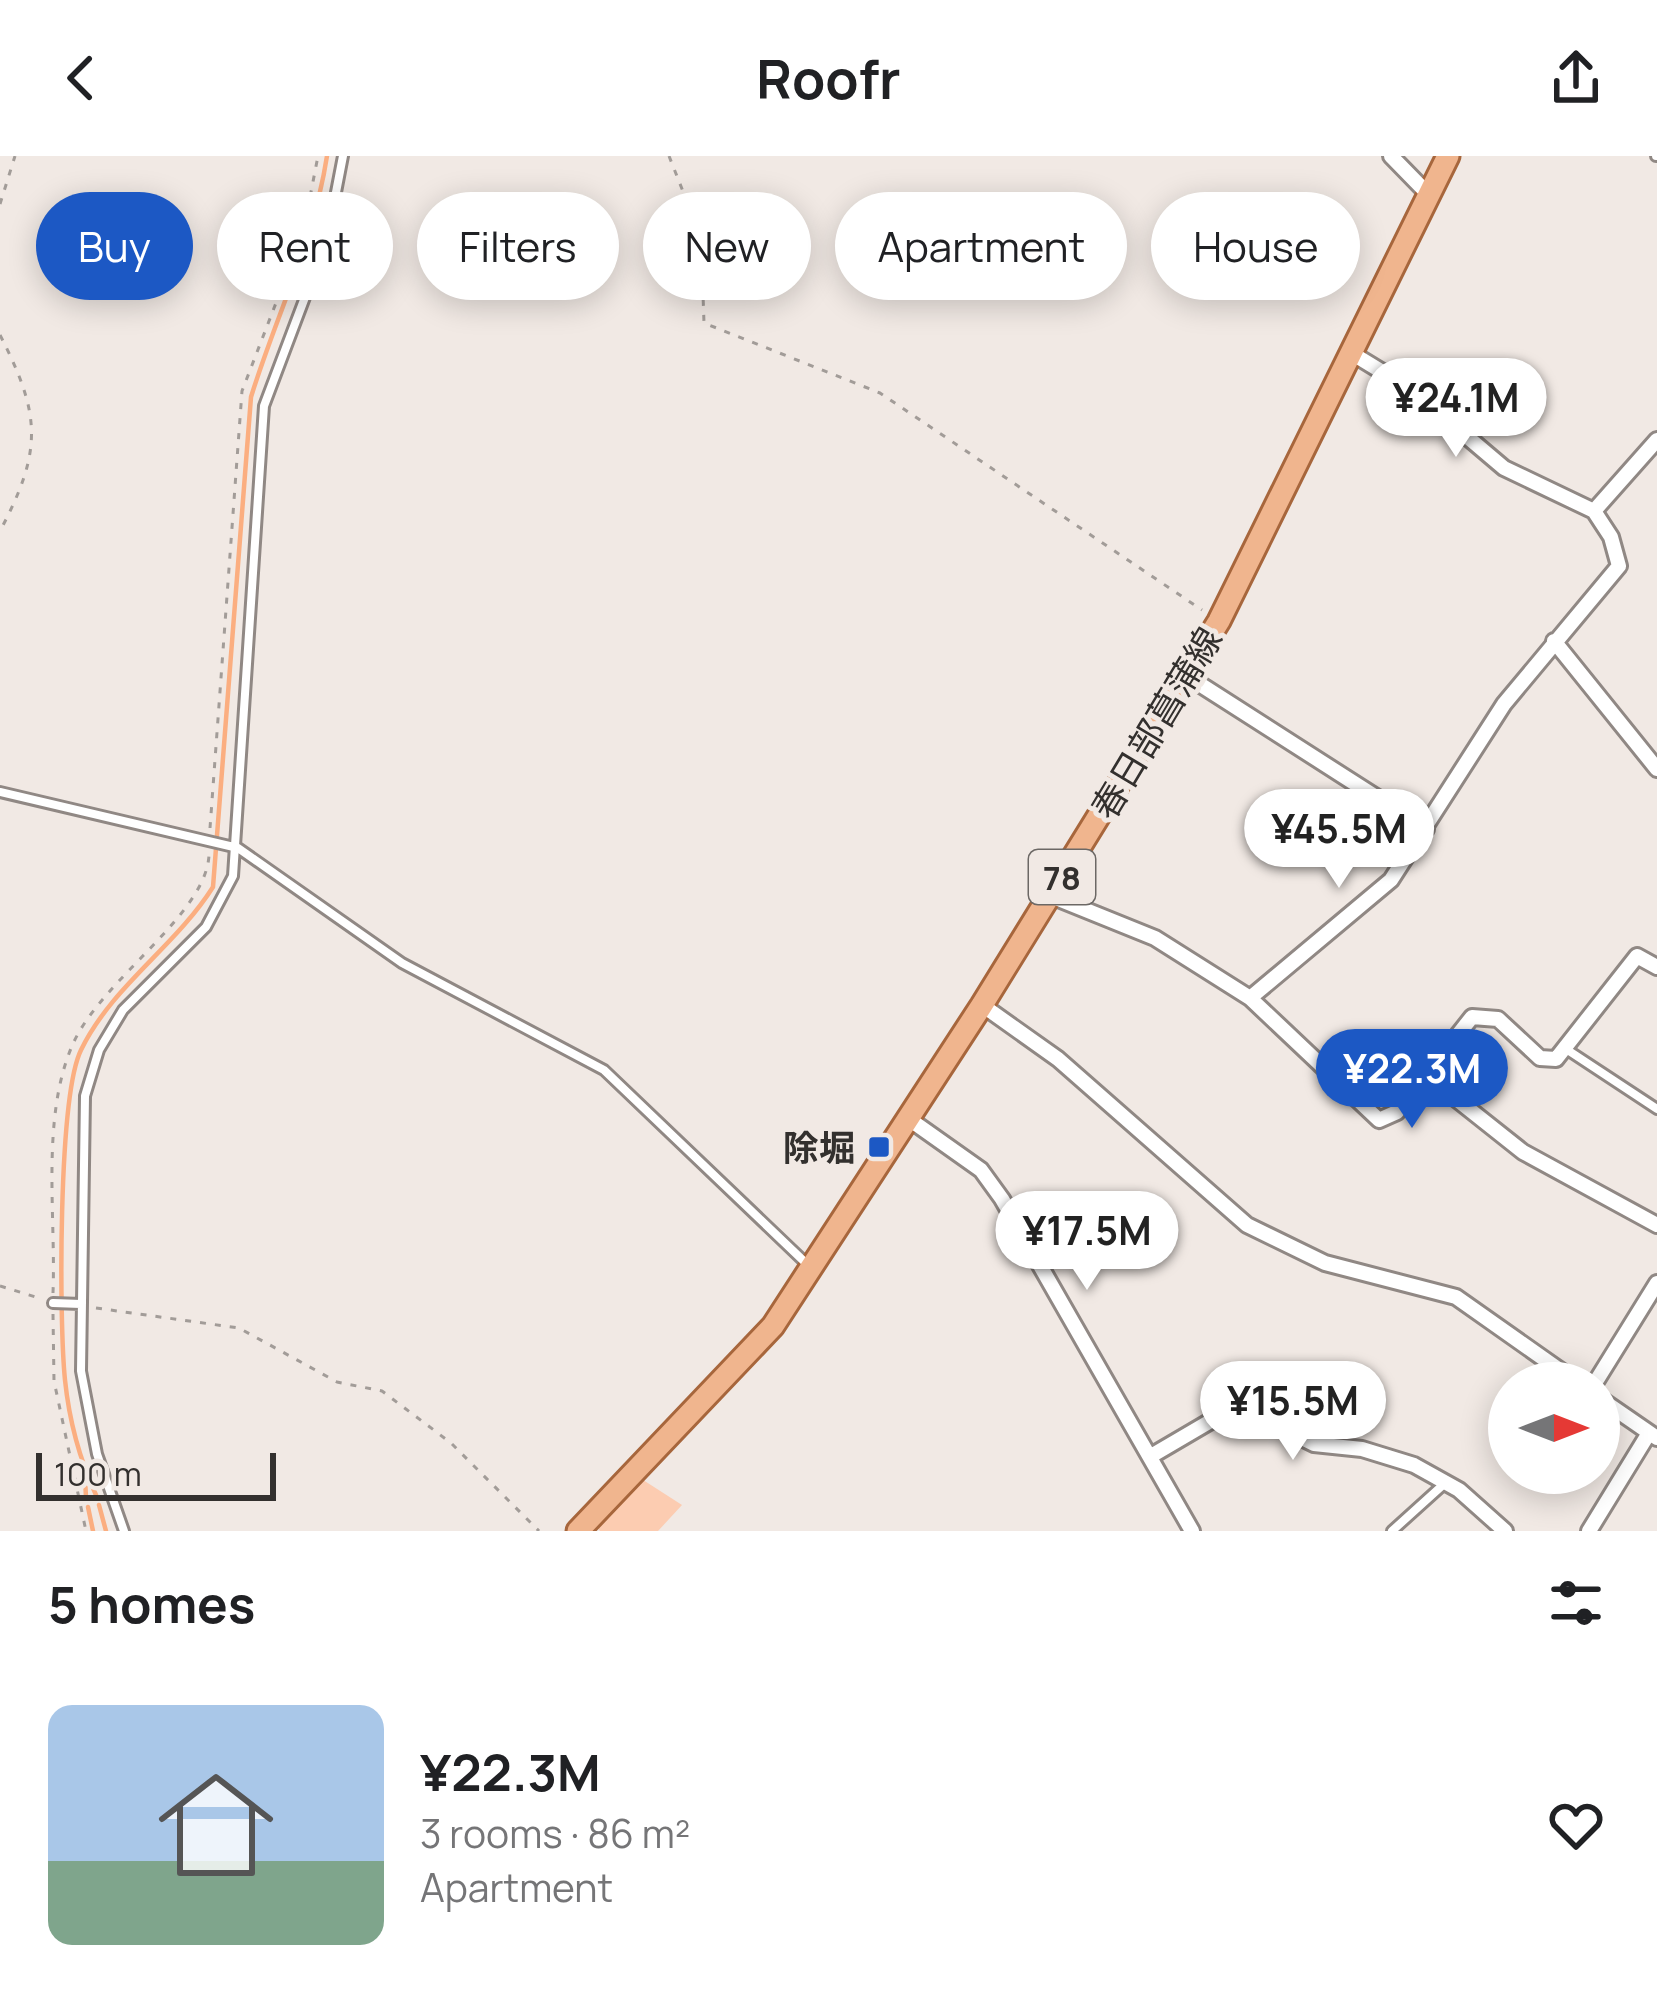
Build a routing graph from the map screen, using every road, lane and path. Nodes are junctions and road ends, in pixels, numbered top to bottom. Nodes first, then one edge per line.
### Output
1 (15, 156) edge
2 (318, 156) edge
3 (343, 156) edge
4 (669, 156) edge
5 (1391, 156) edge
6 (1448, 156) edge
7 (1429, 196) junction
8 (0, 205) edge
9 (0, 335) edge
10 (1353, 354) junction
11 (1657, 440) edge
12 (1594, 511) junction
13 (0, 531) edge
14 (1219, 621) junction
15 (1554, 641) junction
16 (1187, 676) junction
17 (1657, 769) edge
18 (0, 792) edge
19 (1426, 829) junction
20 (212, 839) junction
21 (235, 847) junction
22 (1051, 896) junction
23 (1657, 967) edge
24 (1250, 998) junction
25 (982, 1005) junction
26 (1566, 1049) junction
27 (1426, 1075) junction
28 (1657, 1109) edge
29 (909, 1119) junction
30 (1657, 1225) edge
31 (813, 1270) junction
32 (1657, 1283) edge
33 (0, 1286) edge
34 (54, 1303) joint
35 (77, 1304) junction
36 (1548, 1362) edge
37 (1608, 1362) edge
38 (1620, 1413) edge
39 (1653, 1436) edge
40 (1151, 1456) junction
41 (1446, 1481) junction
42 (124, 1531) edge
43 (539, 1531) edge
44 (578, 1531) edge
45 (1192, 1531) edge
46 (1391, 1531) edge
47 (1505, 1531) edge
48 (1589, 1531) edge

1 - 8 path
2 - 20 path
3 - 21 lane
4 - 14 path
5 - 7 street
6 - 7 main road, 春日部菖蒲線 / 78
7 - 10 main road, 春日部菖蒲線 / 78
9 - 13 path
10 - 12 street
10 - 14 main road, 春日部菖蒲線 / 78
11 - 12 street
12 - 15 street
14 - 16 main road, 春日部菖蒲線 / 78
15 - 17 street
15 - 19 street
16 - 19 street
16 - 22 main road, 春日部菖蒲線 / 78
18 - 20 lane
19 - 24 street
20 - 21 lane
21 - 31 lane
21 - 35 lane
22 - 24 street
22 - 25 main road, 春日部菖蒲線 / 78
23 - 26 street
24 - 27 street
25 - 29 main road, 春日部菖蒲線 / 78
25 - 36 street
26 - 27 street
26 - 28 lane
27 - 30 street
29 - 31 main road, 春日部菖蒲線 / 78
29 - 40 street
31 - 44 main road, 春日部菖蒲線 / 78
32 - 37 street
33 - 34 path
34 - 35 lane
35 - 42 lane
35 - 43 path
38 - 39 street
39 - 48 street
40 - 41 street
40 - 45 street
41 - 46 lane
41 - 47 street

